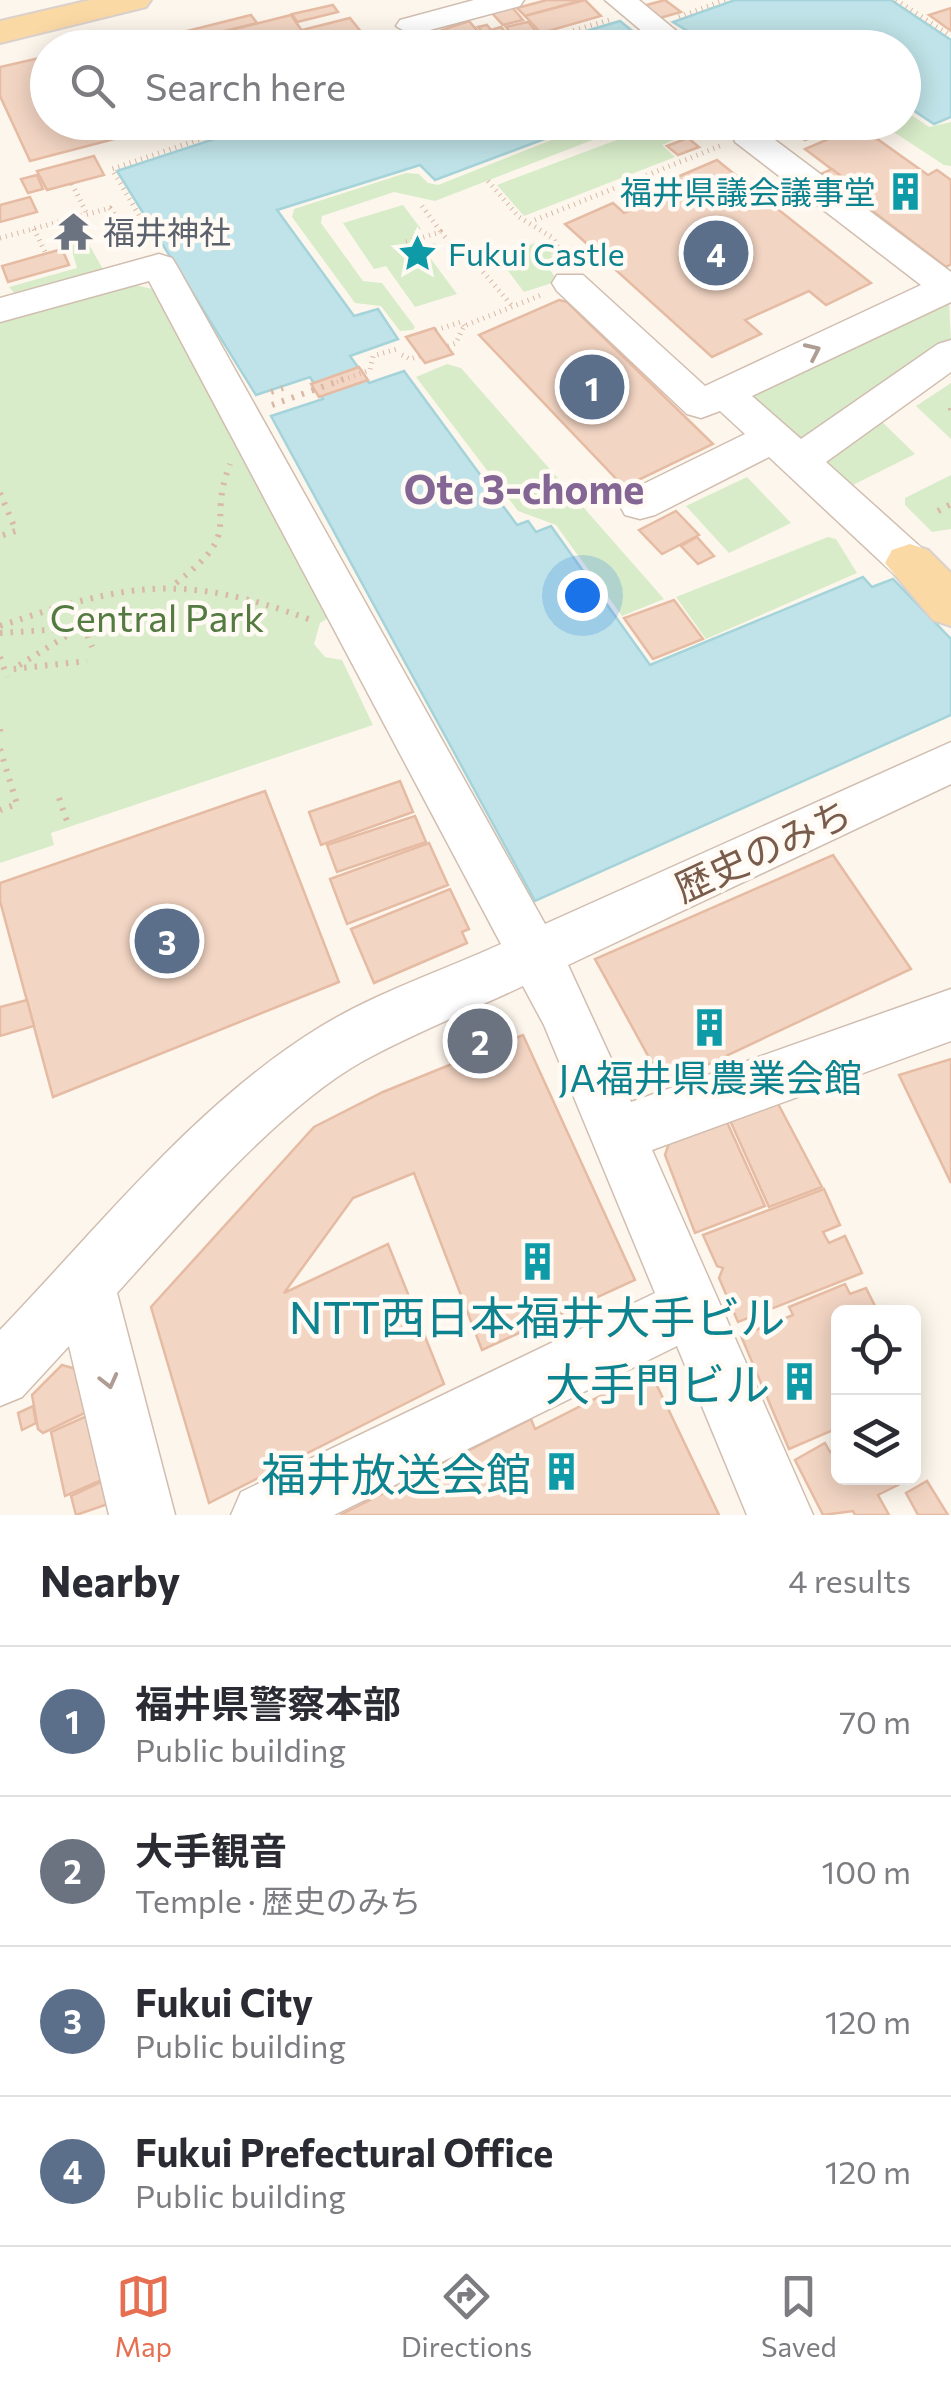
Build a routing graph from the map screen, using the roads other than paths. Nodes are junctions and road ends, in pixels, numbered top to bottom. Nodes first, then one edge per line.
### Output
1 (134, 0) edge
2 (390, 0) edge
3 (509, 0) edge
4 (66, 8) edge
5 (636, 13) edge
6 (414, 30) edge
7 (437, 30) edge
8 (658, 30) edge
9 (0, 32) edge
10 (760, 140) edge
11 (570, 284) road end
12 (949, 289) edge
13 (0, 310) edge
14 (951, 353) edge
15 (725, 393) junction
16 (787, 448) junction
17 (640, 504) dead end
18 (910, 563) joint
19 (951, 606) edge
20 (951, 762) edge
21 (553, 945) junction
22 (951, 1014) edge
23 (619, 1134) junction
24 (85, 1286) junction
25 (692, 1307) junction
26 (0, 1375) edge
27 (142, 1515) edge
28 (264, 1515) edge
29 (780, 1515) edge

1 - 4 main road
2 - 6 street
3 - 7 street
4 - 9 main road
5 - 8 street
10 - 12 street
11 - 15 street
15 -> 12 street
13 - 21 street
14 - 16 street
15 - 16 street
16 - 17 street
16 - 18 street
18 - 19 main road
20 - 21 street, 歴史のみち
21 - 23 street
21 - 24 street, 歴史のみち
22 - 23 street
23 - 25 street
24 - 26 street, 歴史のみち
24 -> 27 street
25 - 28 street
25 - 29 street

